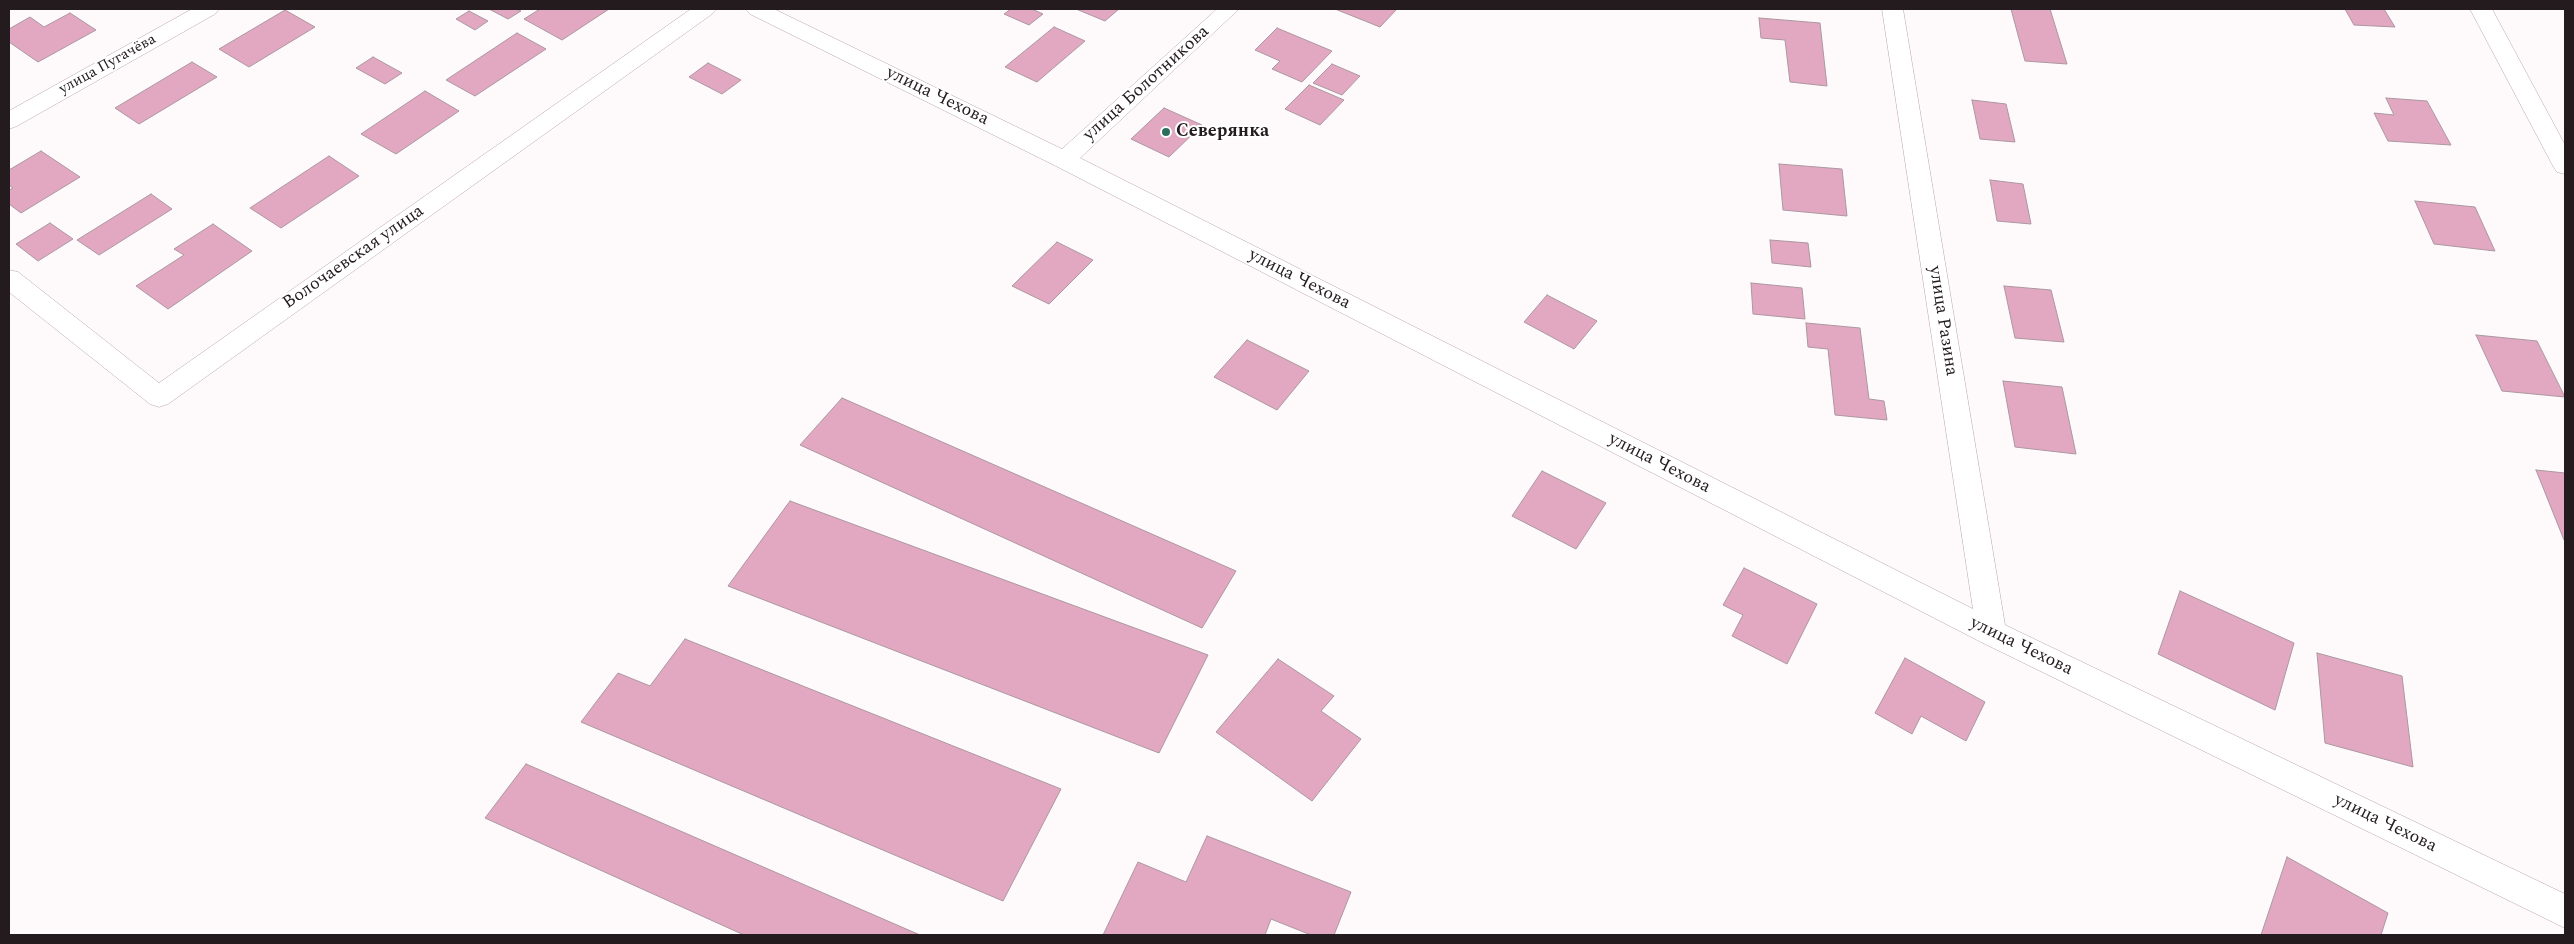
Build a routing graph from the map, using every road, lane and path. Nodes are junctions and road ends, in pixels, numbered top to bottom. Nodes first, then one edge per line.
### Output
1 (208, 9) edge
2 (705, 9) edge
3 (757, 9) edge
4 (1229, 9) edge
5 (1893, 9) edge
6 (2480, 9) edge
7 (9, 121) edge
8 (1064, 160) junction
9 (2565, 166) edge
10 (9, 279) edge
11 (1991, 633) junction
12 (2565, 911) edge

1 - 7 street, улица Пугачёва
2 - 10 street, Волочаевская улица
3 - 8 street, улица Чехова
4 - 8 street, улица Болотникова
5 - 11 street, улица Разина
6 - 9 street
8 - 11 street, улица Чехова
11 - 12 street, улица Чехова

